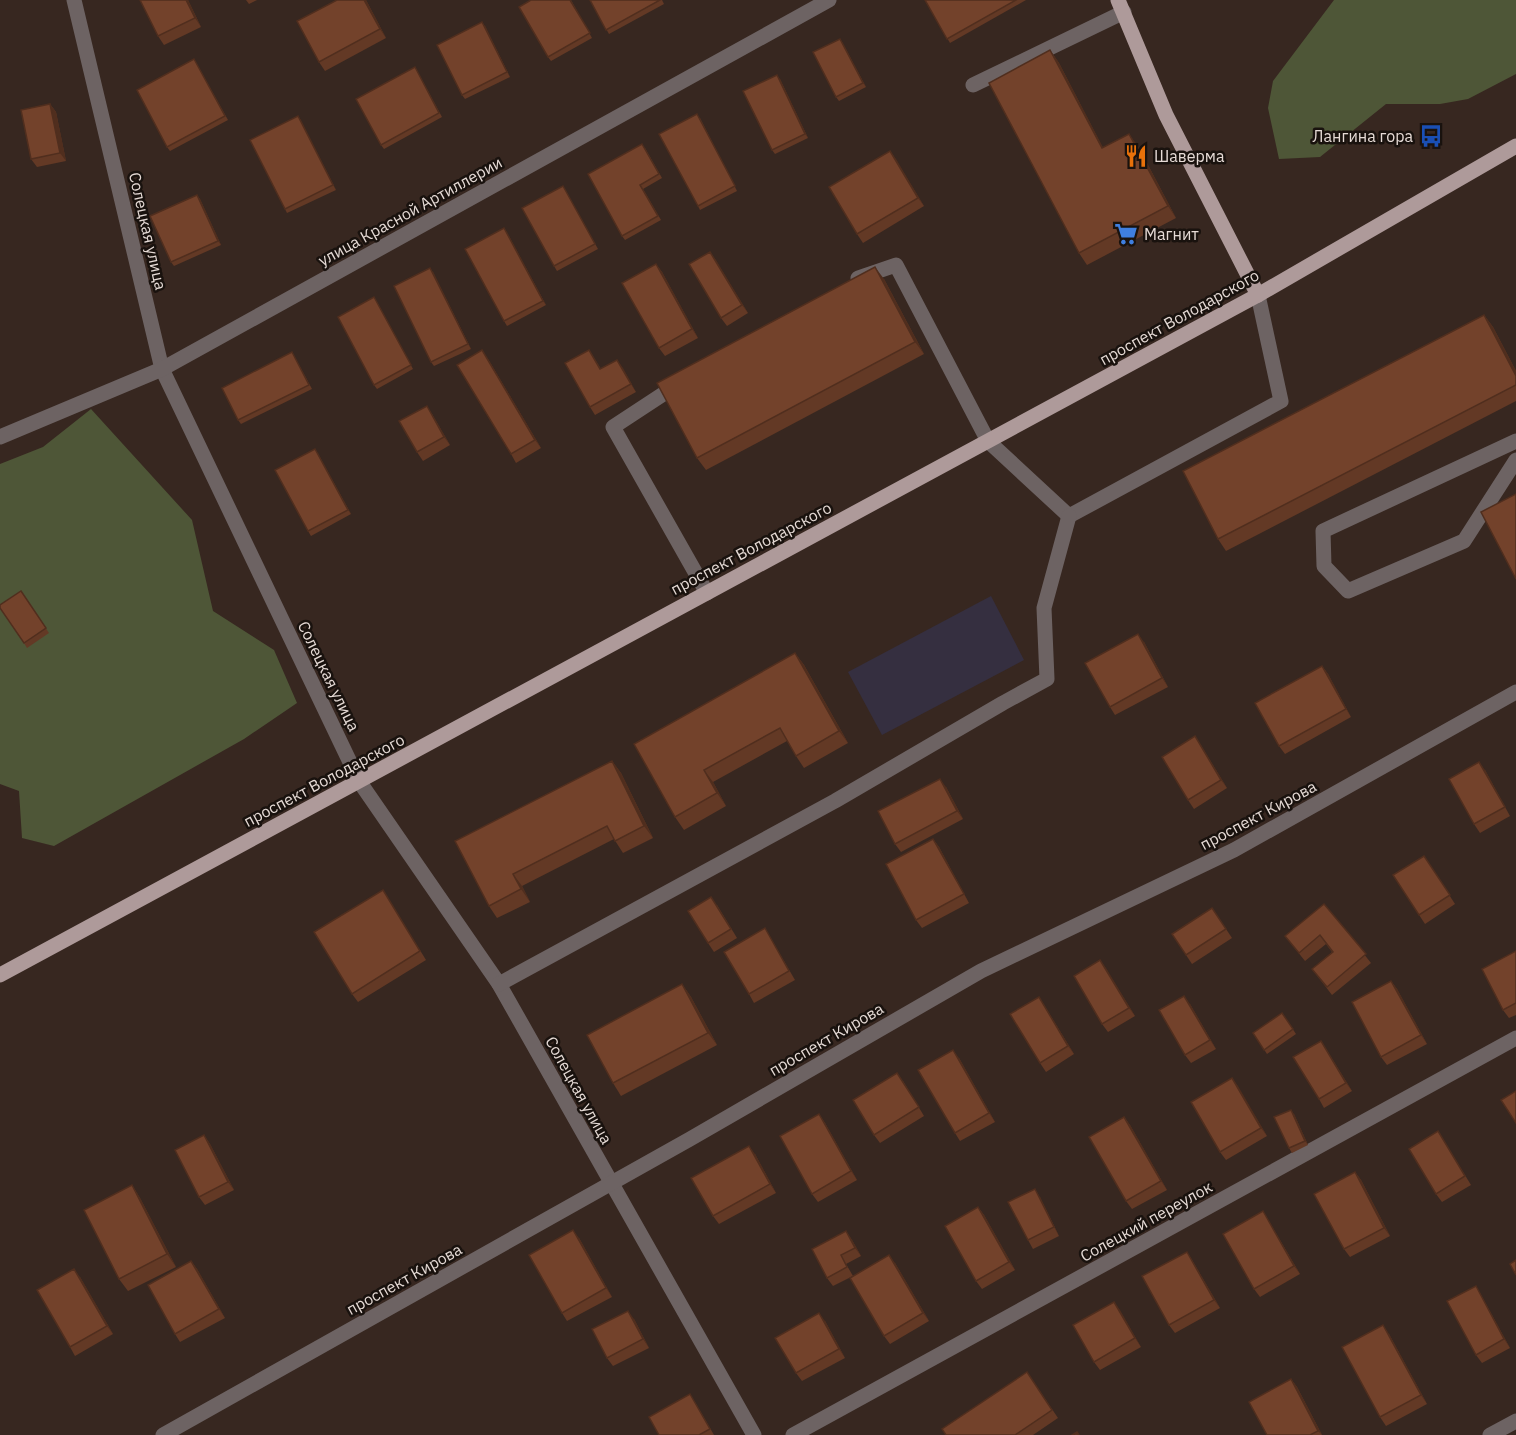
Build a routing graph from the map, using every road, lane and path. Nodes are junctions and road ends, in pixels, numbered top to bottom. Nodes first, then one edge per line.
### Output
1 (74, 0) edge
2 (828, 0) edge
3 (1121, 6) edge
4 (973, 85) dead end
5 (1516, 146) edge
6 (843, 286) edge
7 (1258, 295) junction
8 (162, 369) junction
9 (693, 375) edge
10 (0, 437) edge
11 (988, 441) junction
12 (1516, 441) edge
13 (1516, 460) edge
14 (1069, 516) junction
15 (707, 593) junction
16 (1516, 692) edge
17 (359, 781) junction
18 (0, 975) edge
19 (499, 984) junction
20 (1516, 1038) edge
21 (611, 1183) junction
22 (1516, 1421) edge
23 (163, 1435) edge
24 (754, 1435) edge
25 (793, 1435) edge
26 (1490, 1435) edge

1 - 8 street, Солецкая улица
2 - 8 street, улица Красной Артиллерии
3 - 4 street
3 - 7 main road
5 - 7 main road, проспект Володарского
6 - 11 street
7 - 11 main road, проспект Володарского
7 - 14 street
8 - 10 street, улица Красной Артиллерии
8 - 17 street, Солецкая улица
9 - 15 street
11 - 14 street
11 - 15 main road, проспект Володарского
12 - 13 street
14 - 19 street
15 - 17 main road, проспект Володарского
16 - 21 street, проспект Кирова
17 - 18 main road, проспект Володарского
17 - 19 street, Солецкая улица
19 - 21 street, Солецкая улица
20 - 25 street, Солецкий переулок
21 - 23 street, проспект Кирова
21 - 24 street, Солецкая улица
22 - 26 street

